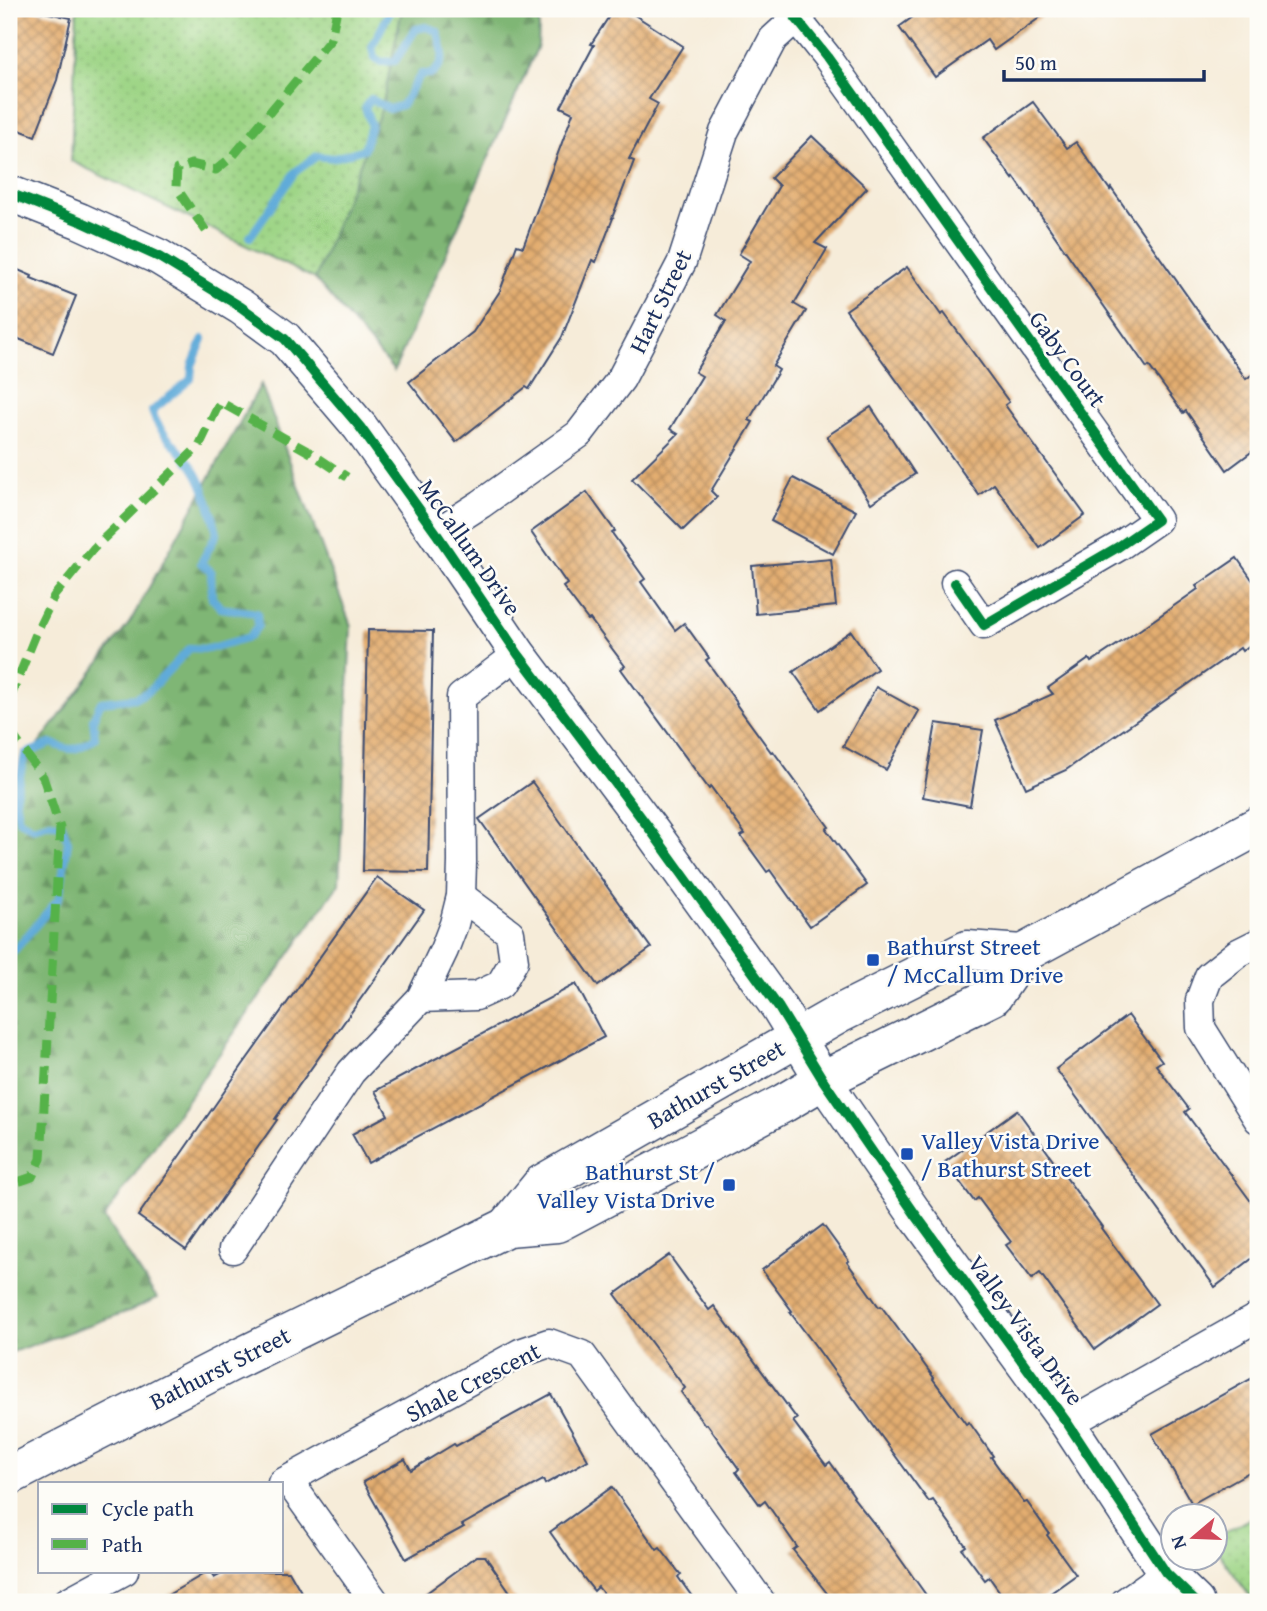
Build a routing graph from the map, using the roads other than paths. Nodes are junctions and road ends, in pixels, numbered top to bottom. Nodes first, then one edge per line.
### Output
1 (801, 13) edge
2 (9, 192) edge
3 (436, 533) junction
4 (955, 583) dead end
5 (518, 654) junction
6 (1258, 826) edge
7 (461, 896) junction
8 (1258, 943) edge
9 (1022, 954) junction
10 (421, 998) junction
11 (798, 1038) junction
12 (823, 1080) junction
13 (1258, 1119) edge
14 (507, 1227) junction
15 (233, 1249) dead end
16 (1258, 1317) edge
17 (1068, 1424) junction
18 (9, 1476) edge
19 (285, 1482) edge
20 (122, 1572) edge
21 (1166, 1573) junction
22 (66, 1602) edge
23 (375, 1602) edge
24 (761, 1602) edge
25 (1125, 1602) edge
26 (1196, 1602) edge

1 - 3 street, Hart Street
1 - 4 street, Gaby Court
2 - 3 street, McCallum Drive
3 - 5 street, McCallum Drive
5 - 7 street
5 - 11 street, McCallum Drive
6 - 9 main road, Bathurst Street
7 - 10 street
7 - 10 street
8 - 13 street
9 - 11 main road, Bathurst Street
9 - 12 main road, Bathurst Street
10 - 15 street
11 - 12 street, McCallum Drive
11 - 14 main road, Bathurst Street
12 - 14 main road, Bathurst Street
12 - 17 street, Valley Vista Drive
14 - 18 main road, Bathurst Street
16 - 17 street
17 - 21 street, Valley Vista Drive
19 - 23 street
19 - 24 street, Shale Crescent
20 - 22 street
21 - 25 street
21 - 26 street, Valley Vista Drive

